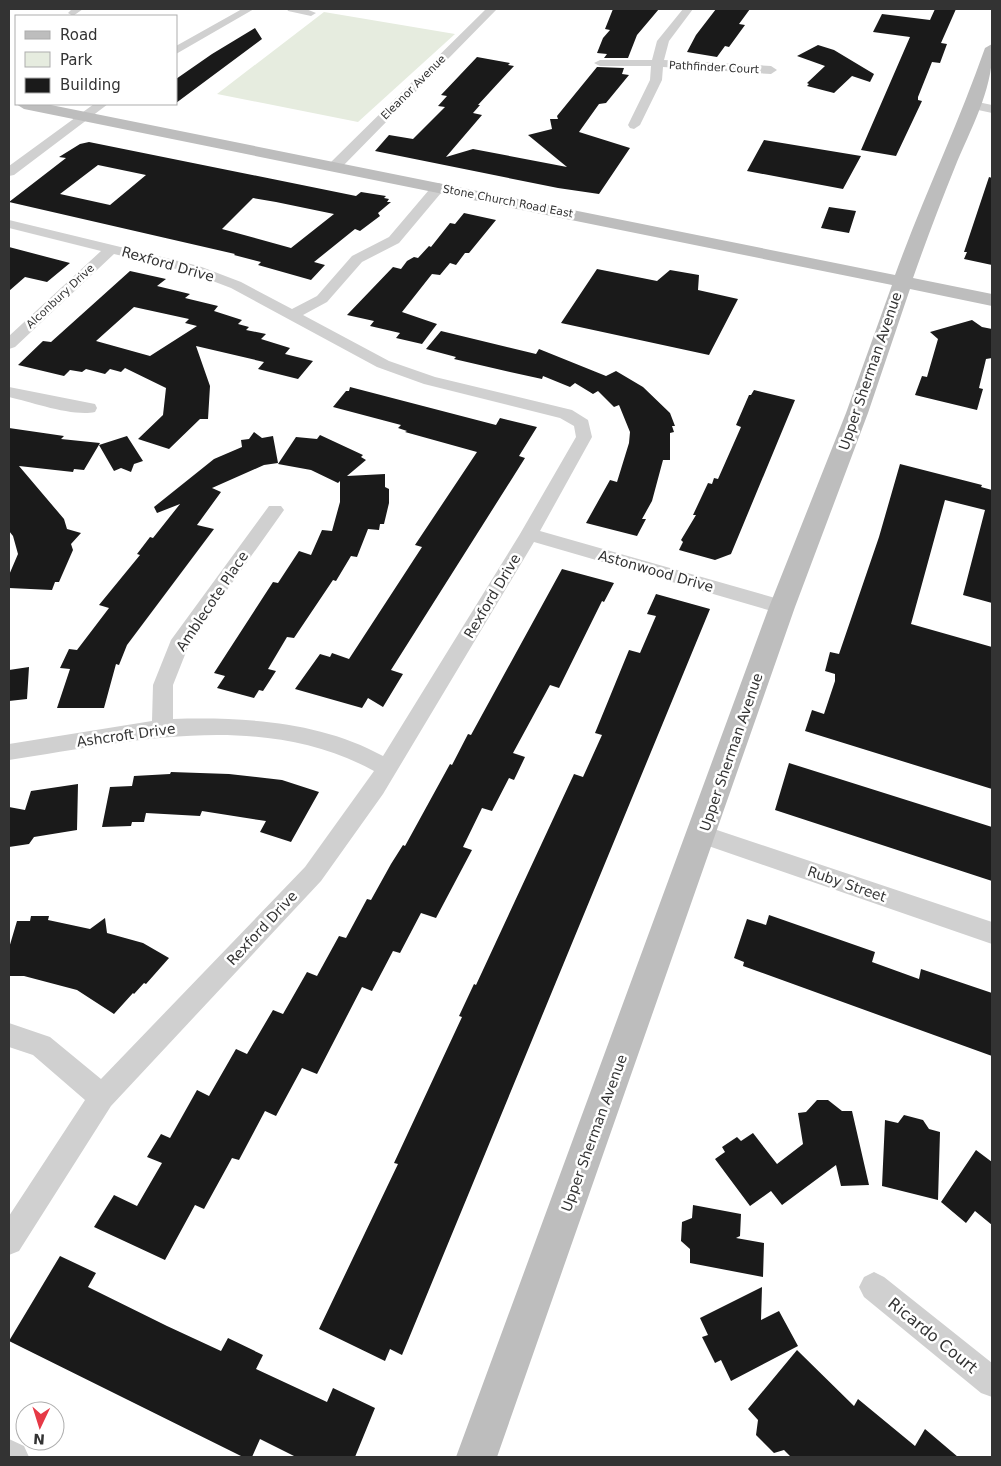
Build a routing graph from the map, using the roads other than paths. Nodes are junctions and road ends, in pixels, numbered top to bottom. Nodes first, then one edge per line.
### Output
1 (248, 9) edge
2 (292, 9) edge
3 (492, 9) edge
4 (688, 9) edge
5 (310, 13) dead end
6 (992, 48) edge
7 (178, 50) edge
8 (600, 63) dead end
9 (657, 63) junction
10 (771, 70) dead end
11 (29, 105) edge
12 (100, 105) edge
13 (973, 105) junction
14 (992, 109) edge
15 (83, 116) junction
16 (634, 125) dead end
17 (335, 166) junction
18 (9, 172) edge
19 (439, 187) junction
20 (9, 224) edge
21 (112, 248) junction
22 (902, 281) junction
23 (992, 300) edge
24 (292, 315) junction
25 (9, 344) edge
26 (9, 392) edge
27 (89, 408) dead end
28 (275, 510) dead end
29 (529, 534) junction
30 (782, 607) junction
31 (162, 728) junction
32 (9, 752) edge
33 (386, 768) junction
34 (702, 834) junction
35 (992, 933) edge
36 (9, 1035) edge
37 (102, 1097) junction
38 (9, 1241) edge
39 (874, 1287) dead end
40 (992, 1382) edge
41 (9, 1455) edge
42 (13, 1457) edge
43 (476, 1457) edge

1 - 7 street
2 - 5 street
3 - 17 street, Eleanor Avenue
4 - 9 street
6 - 13 main road, Upper Sherman Avenue
8 - 9 street, Pathfinder Court
9 - 10 street, Pathfinder Court
9 - 16 street
11 - 15 main road, Stone Church Road East
12 - 15 street
13 - 14 street
13 - 22 main road, Upper Sherman Avenue
15 - 17 main road, Stone Church Road East
15 - 18 street
17 - 19 main road, Stone Church Road East
19 - 22 main road, Stone Church Road East
19 - 24 street
20 - 21 street, Rexford Drive
21 - 24 street, Rexford Drive
21 - 25 street, Alconbury Drive
22 - 23 main road, Stone Church Road East
22 - 30 main road, Upper Sherman Avenue
24 - 29 street, Rexford Drive
26 - 27 street
28 - 31 street, Amblecote Place
29 - 30 street, Astonwood Drive
29 - 33 street, Rexford Drive
30 - 34 main road, Upper Sherman Avenue
31 - 32 street, Ashcroft Drive
31 - 33 street, Ashcroft Drive
33 - 37 street, Rexford Drive
34 - 35 street, Ruby Street
34 - 43 main road, Upper Sherman Avenue
36 - 37 street
37 - 38 street, Rexford Drive
39 - 40 street, Ricardo Court
41 - 42 street

